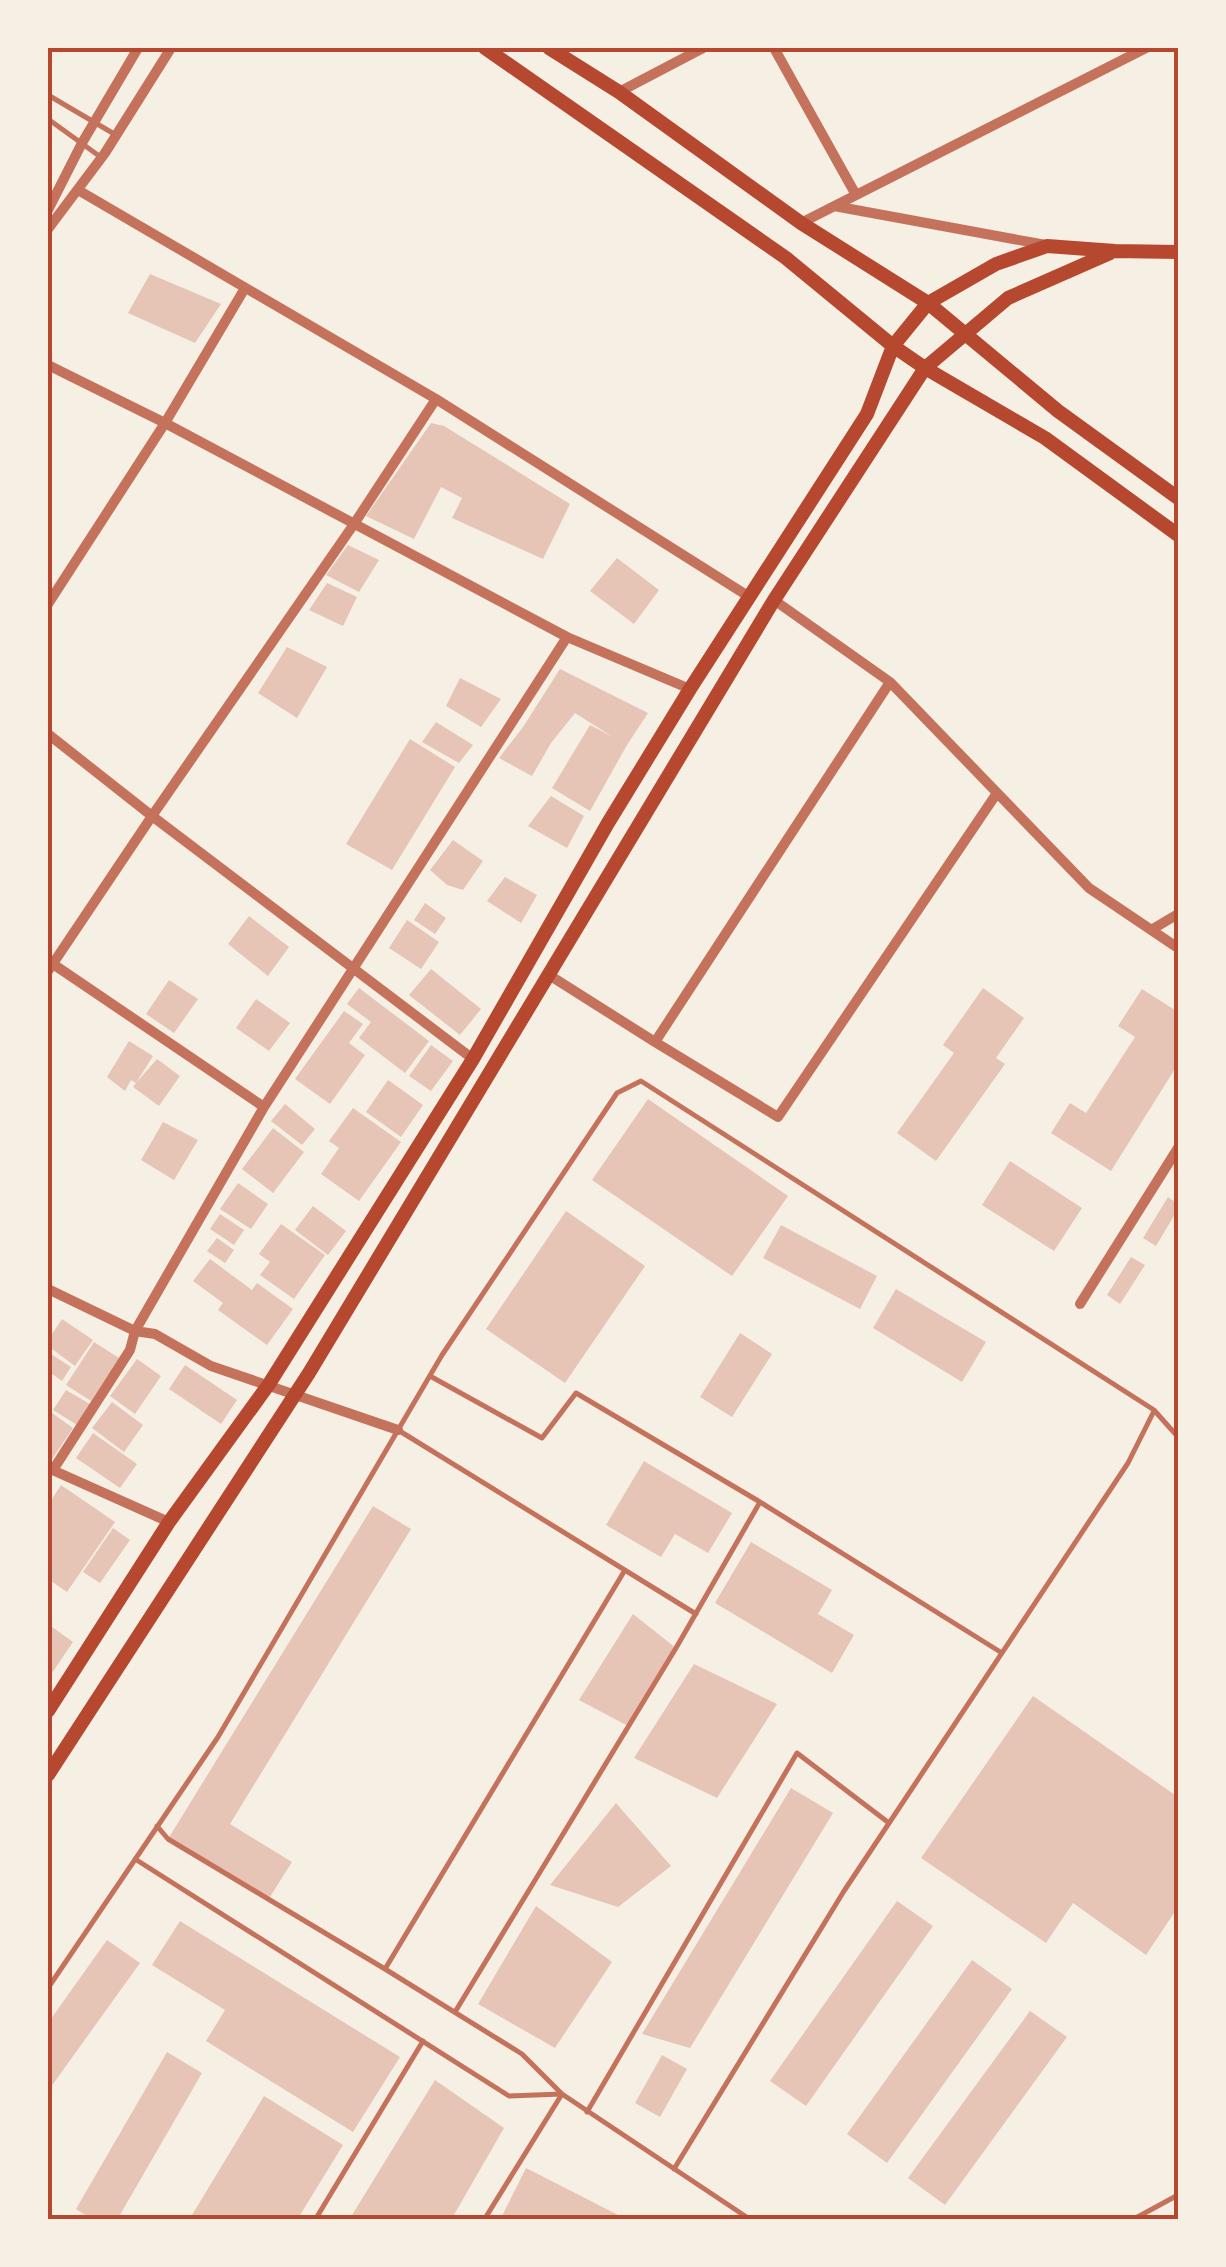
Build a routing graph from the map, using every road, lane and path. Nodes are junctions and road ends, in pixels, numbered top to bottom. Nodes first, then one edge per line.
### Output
1 (52, 48) edge
2 (138, 48) edge
3 (171, 48) edge
4 (485, 48) edge
5 (549, 48) edge
6 (704, 48) edge
7 (774, 48) edge
8 (1146, 48) edge
9 (48, 54) edge
10 (618, 92) junction
11 (48, 95) edge
12 (48, 119) edge
13 (94, 123) junction
14 (116, 135) junction
15 (82, 143) junction
16 (102, 158) junction
17 (78, 190) junction
18 (856, 195) junction
19 (834, 206) junction
20 (48, 210) edge
21 (801, 223) junction
22 (48, 229) edge
23 (1047, 246) junction
24 (1115, 251) junction
25 (1178, 252) edge
26 (245, 288) junction
27 (928, 303) junction
28 (966, 334) junction
29 (892, 346) junction
30 (48, 365) edge
31 (926, 368) junction
32 (436, 399) junction
33 (165, 423) junction
34 (1178, 498) edge
35 (354, 524) junction
36 (1178, 536) edge
37 (748, 596) junction
38 (774, 600) junction
39 (48, 604) edge
40 (568, 637) junction
41 (890, 682) junction
42 (690, 689) junction
43 (48, 734) edge
44 (997, 793) junction
45 (152, 816) junction
46 (1178, 914) edge
47 (1151, 930) junction
48 (1178, 948) edge
49 (49, 965) edge
50 (356, 968) junction
51 (549, 975) junction
52 (656, 1042) junction
53 (473, 1059) junction
54 (264, 1107) junction
55 (1178, 1148) edge
56 (48, 1289) edge
57 (1080, 1304) dead end
58 (135, 1331) junction
59 (430, 1376) junction
60 (268, 1384) junction
61 (296, 1394) junction
62 (1154, 1410) junction
63 (398, 1430) junction
64 (1178, 1437) edge
65 (50, 1469) edge
66 (760, 1502) junction
67 (169, 1522) junction
68 (625, 1570) junction
69 (696, 1614) junction
70 (1002, 1653) junction
71 (48, 1711) edge
72 (48, 1775) edge
73 (889, 1823) junction
74 (157, 1826) junction
75 (135, 1859) junction
76 (385, 1969) junction
77 (48, 1988) edge
78 (455, 2012) junction
79 (423, 2041) junction
80 (562, 2094) junction
81 (587, 2112) junction
82 (674, 2168) junction
83 (1178, 2195) edge
84 (315, 2220) edge
85 (484, 2220) edge
86 (750, 2220) edge
87 (1132, 2220) edge

1 - 9 lane
2 - 13 street
3 - 14 street
4 - 29 main road
5 - 10 main road
6 - 10 street
7 - 18 street
8 - 18 street
10 - 21 main road
11 - 13 lane
12 - 15 lane
13 - 14 lane
13 - 15 street
14 - 16 street
15 - 16 lane
15 - 20 street
16 - 17 street
17 - 22 street
17 - 26 street
18 - 19 street
19 - 21 street
19 - 23 street
21 - 27 main road
23 - 24 main road
23 - 27 main road
24 - 25 main road
24 - 28 main road
26 - 32 street
26 - 33 street
27 - 28 main road
27 - 29 main road
28 - 31 main road
28 - 34 main road
29 - 31 main road
29 - 37 main road
30 - 33 street
31 - 36 main road
31 - 38 main road
32 - 35 street
32 - 37 street
33 - 35 street
33 - 39 street
35 - 40 street
35 - 45 street
37 - 42 main road
38 - 41 street
38 - 51 main road
40 - 42 street
40 - 50 street
41 - 44 street
41 - 52 street
42 - 53 main road
43 - 45 street
44 - 47 street
44 - 52 street
45 - 49 street
45 - 50 street
46 - 47 street
47 - 48 street
49 - 54 street
50 - 53 street
50 - 54 street
51 - 52 street
51 - 61 main road
53 - 60 main road
54 - 58 street
55 - 57 street
56 - 58 street
58 - 60 street
58 - 65 street
59 - 62 lane
59 - 63 lane
59 - 66 lane
60 - 61 street
60 - 67 main road
61 - 63 street
61 - 72 main road
62 - 64 lane
62 - 70 lane
63 - 68 lane
63 - 74 lane
65 - 67 street
66 - 69 lane
66 - 70 lane
67 - 71 main road
68 - 69 lane
68 - 76 lane
69 - 78 lane
70 - 73 lane
73 - 81 lane
73 - 82 lane
74 - 75 lane
74 - 76 lane
75 - 77 lane
75 - 79 lane
76 - 78 lane
78 - 80 lane
79 - 80 lane
79 - 84 lane
80 - 81 lane
80 - 85 lane
81 - 82 lane
82 - 86 lane
83 - 87 lane

